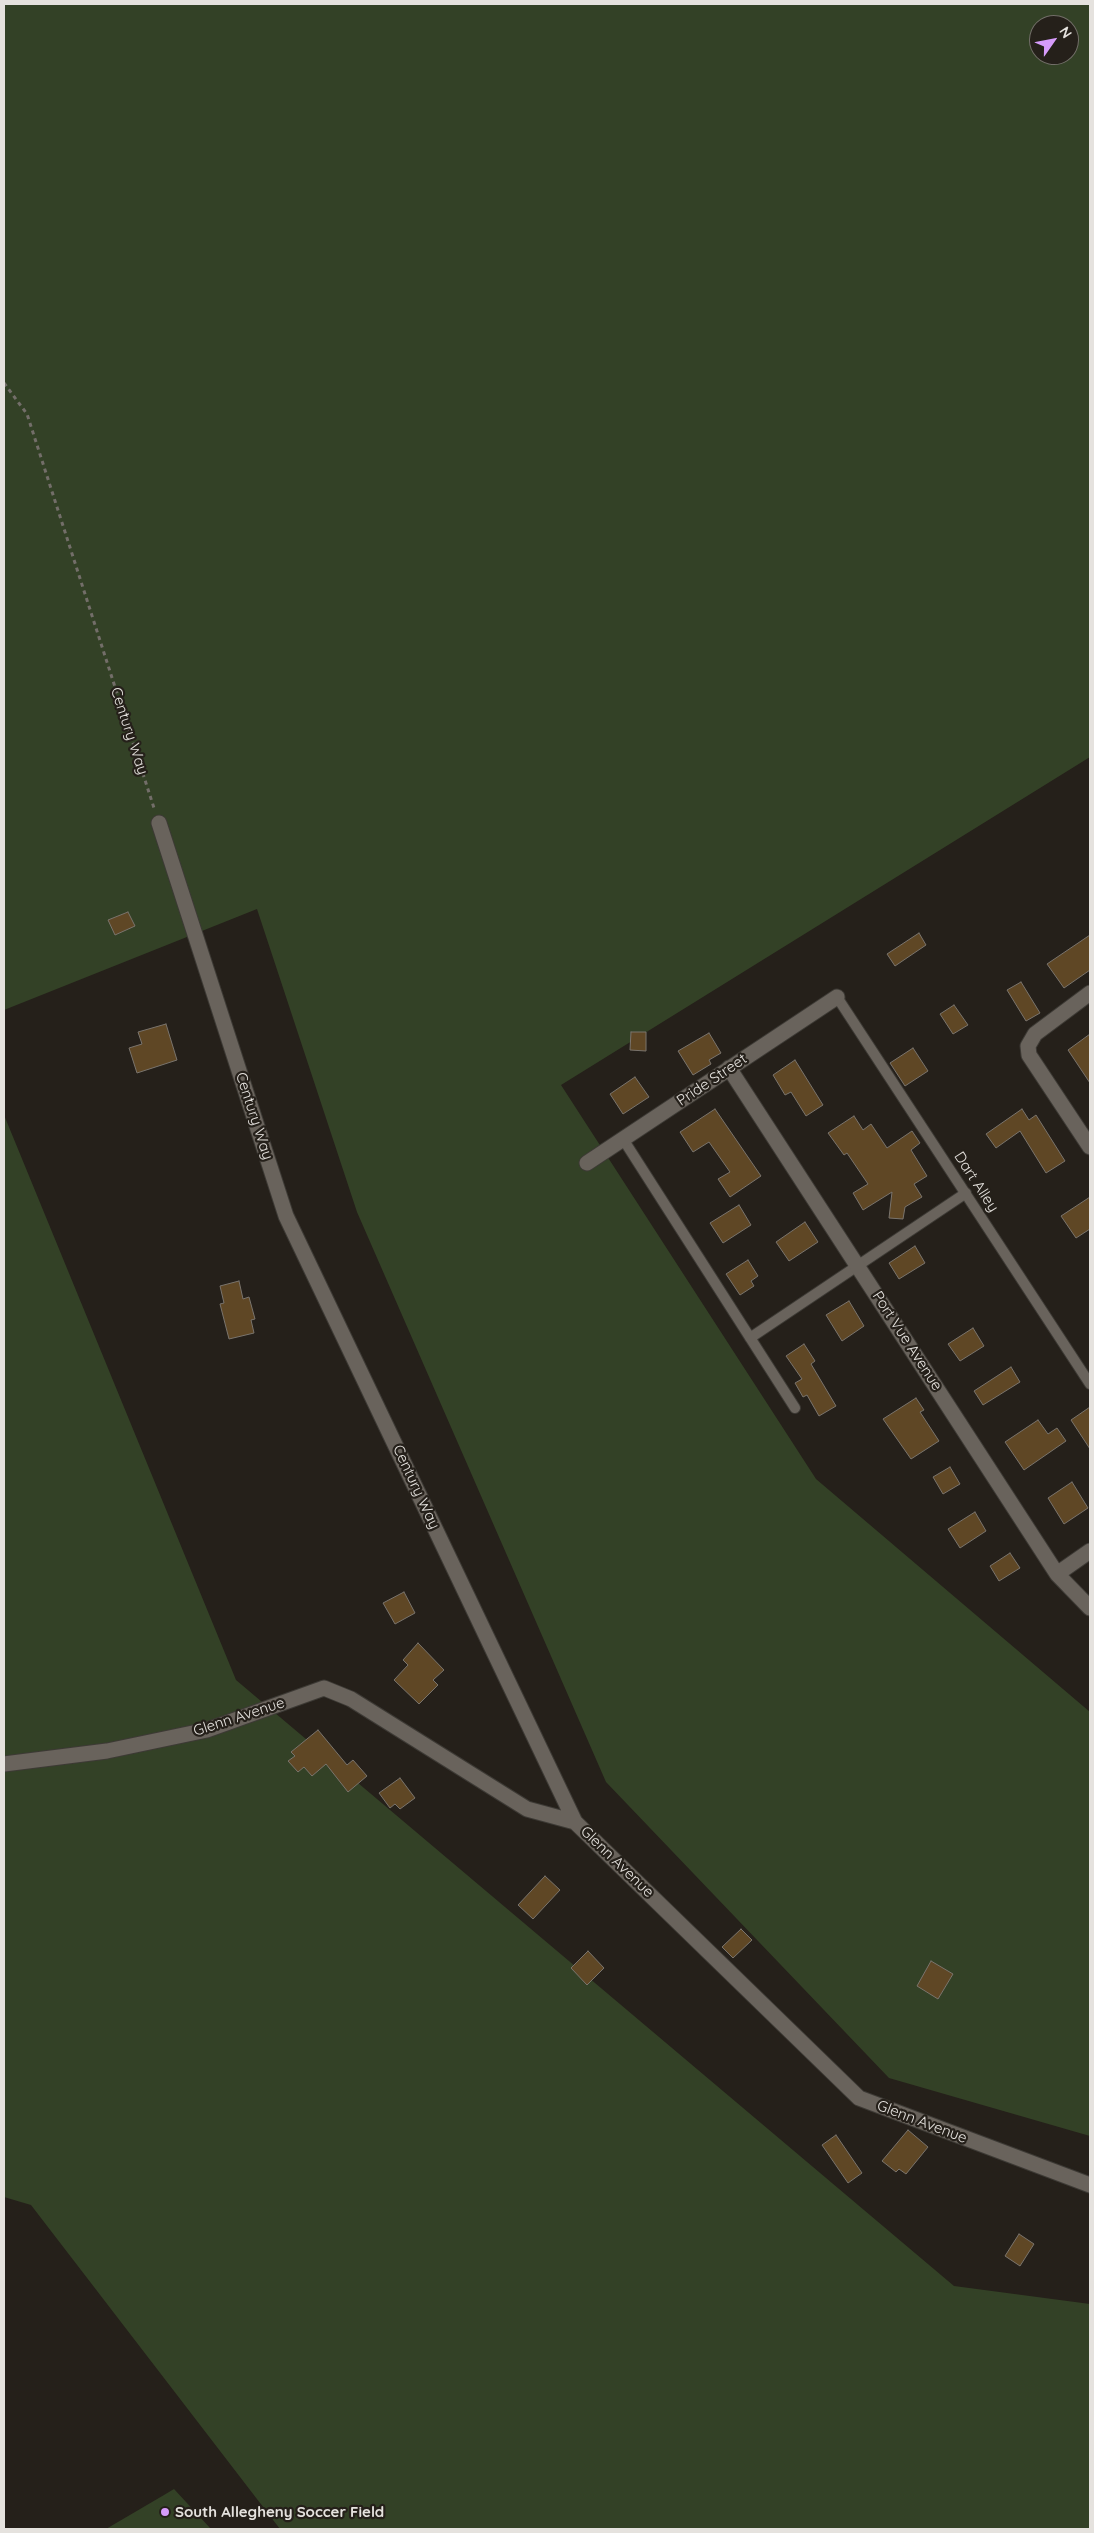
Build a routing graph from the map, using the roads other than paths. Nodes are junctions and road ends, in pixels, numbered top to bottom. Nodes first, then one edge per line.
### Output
1 (159, 823) road end
2 (1090, 993) edge
3 (837, 997) joint
4 (729, 1068) junction
5 (623, 1139) junction
6 (1090, 1147) edge
7 (587, 1163) dead end
8 (966, 1193) junction
9 (858, 1266) junction
10 (750, 1338) junction
11 (1090, 1384) edge
12 (795, 1408) dead end
13 (1090, 1552) edge
14 (1057, 1574) junction
15 (1090, 1608) edge
16 (4, 1764) edge
17 (576, 1822) junction
18 (1090, 2185) edge

1 - 17 street, Century Way
2 - 6 street
3 - 4 street, Pride Street
3 - 8 lane, Dart Alley
4 - 5 street, Pride Street
4 - 9 street, Port Vue Avenue
5 - 7 street, Pride Street
5 - 10 lane
8 - 9 lane
8 - 11 lane, Dart Alley
9 - 10 lane
9 - 14 street, Port Vue Avenue
10 - 12 lane
13 - 14 street
14 - 15 street, Port Vue Avenue
16 - 17 street, Glenn Avenue
17 - 18 street, Glenn Avenue

